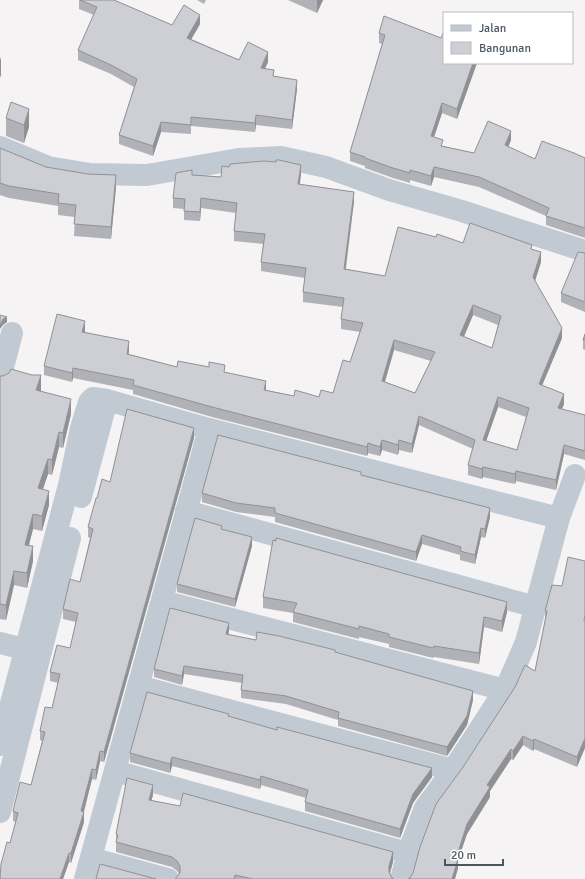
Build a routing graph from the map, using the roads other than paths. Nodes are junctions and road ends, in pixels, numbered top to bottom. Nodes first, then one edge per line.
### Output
1 (0, 147) edge
2 (585, 251) edge
3 (12, 333) dead end
4 (3, 356) edge
5 (0, 379) edge
6 (209, 429) junction
7 (575, 475) dead end
8 (186, 511) junction
9 (559, 518) junction
10 (162, 601) junction
11 (536, 607) junction
12 (0, 643) edge
13 (33, 652) junction
14 (138, 686) junction
15 (505, 690) junction
16 (0, 745) edge
17 (453, 770) junction
18 (115, 771) junction
19 (0, 812) edge
20 (408, 853) junction
21 (91, 858) junction
22 (85, 879) edge
23 (168, 879) edge
24 (401, 879) edge

1 - 2 street
3 - 4 street
4 - 5 street
6 - 8 street
6 - 9 street
6 - 13 street
7 - 9 street
8 - 10 street
8 - 11 street
9 - 11 street
10 - 14 street
10 - 15 street
11 - 15 street
12 - 13 street
13 - 16 street
13 - 19 street
14 - 17 street
14 - 18 street
15 - 17 street
17 - 20 street
18 - 20 street
18 - 21 street
20 - 24 street
21 - 22 street
21 - 23 street

